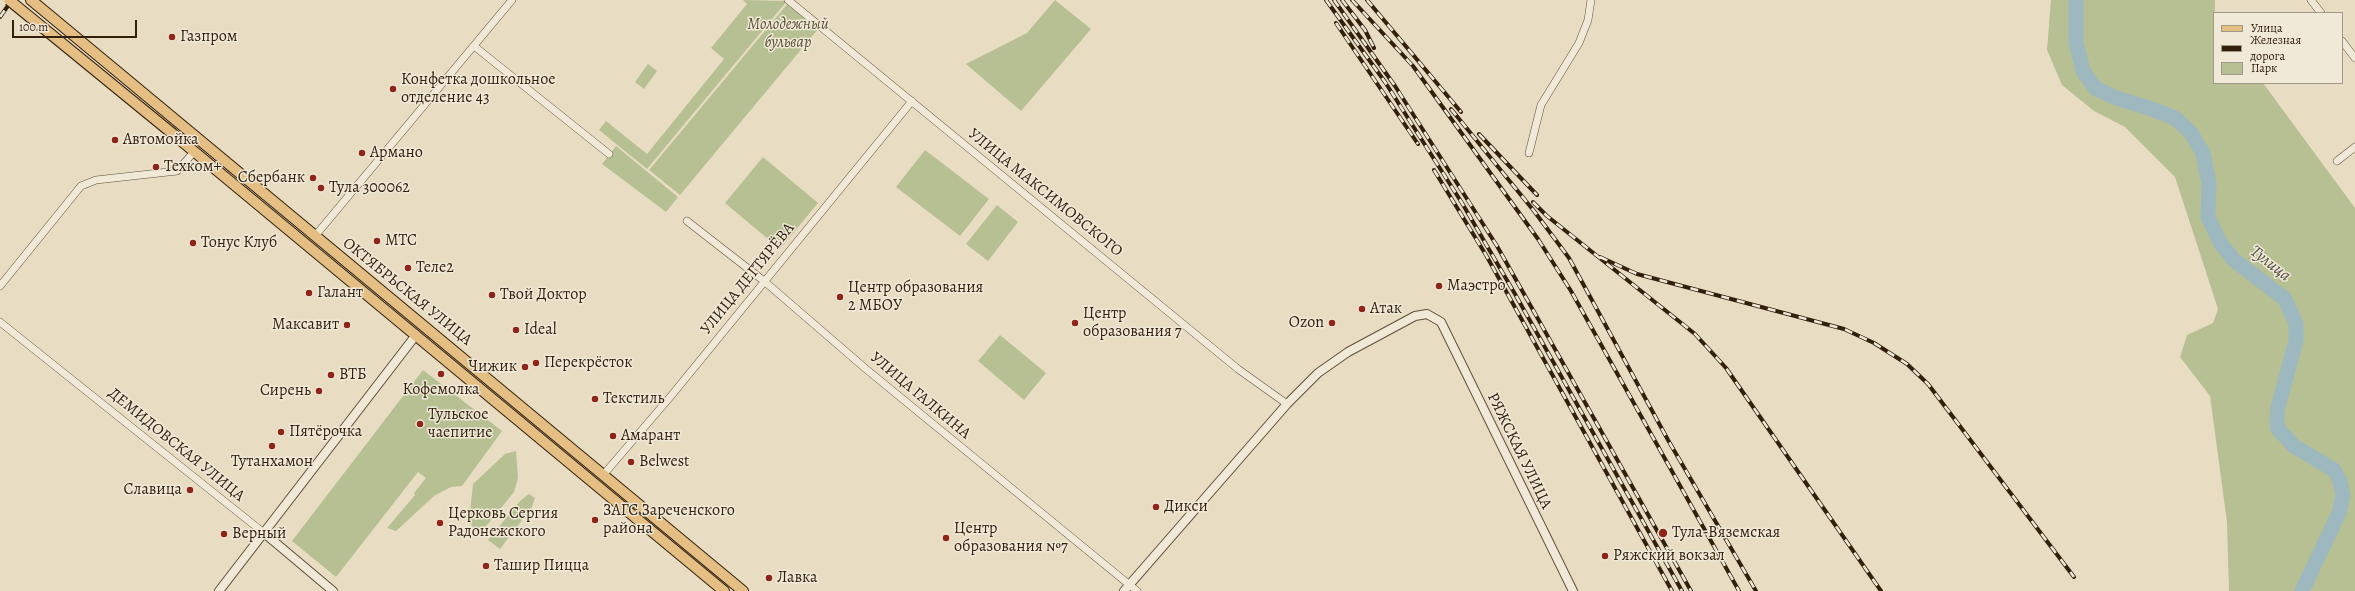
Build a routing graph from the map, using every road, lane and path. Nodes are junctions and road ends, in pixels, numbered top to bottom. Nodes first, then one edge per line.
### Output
1 (9, 0) edge
2 (31, 0) edge
3 (512, 0) edge
4 (788, 0) edge
5 (1591, 0) edge
6 (2311, 0) edge
7 (2320, 12) edge
8 (2343, 42) edge
9 (474, 46) junction
10 (2355, 58) edge
11 (912, 101) junction
12 (2355, 147) edge
13 (194, 152) junction
14 (1529, 153) dead end
15 (609, 154) dead end
16 (2336, 161) dead end
17 (687, 221) dead end
18 (315, 236) junction
19 (764, 281) junction
20 (0, 286) edge
21 (0, 322) edge
22 (424, 326) junction
23 (416, 335) junction
24 (441, 340) junction
25 (434, 350) junction
26 (1287, 404) junction
27 (604, 474) junction
28 (264, 533) junction
29 (1127, 588) edge
30 (218, 591) edge
31 (334, 591) edge
32 (724, 591) edge
33 (743, 591) edge
34 (1137, 591) edge
35 (1573, 591) edge

1 - 13 main road, ОКТЯБРЬСКАЯ УЛИЦА, bridge
2 - 18 main road, ОКТЯБРЬСКАЯ УЛИЦА
3 - 9 street
4 - 11 street, УЛИЦА МАКСИМОВСКОГО
5 - 14 street
6 - 7 street
8 - 10 street
9 - 15 street
9 - 18 street
11 - 19 street, УЛИЦА ДЕГТЯРЁВА
11 - 26 street, УЛИЦА МАКСИМОВСКОГО
12 - 16 street
13 - 20 street
13 - 23 main road, ОКТЯБРЬСКАЯ УЛИЦА
17 - 19 street, УЛИЦА ГАЛКИНА
18 - 22 main road, ОКТЯБРЬСКАЯ УЛИЦА
19 - 27 street, УЛИЦА ДЕГТЯРЁВА
19 - 29 street, УЛИЦА ГАЛКИНА
21 - 28 street, ДЕМИДОВСКАЯ УЛИЦА
22 - 23 main road
22 - 24 main road, ОКТЯБРЬСКАЯ УЛИЦА
23 - 25 main road, ОКТЯБРЬСКАЯ УЛИЦА
23 - 28 street
24 - 25 main road
24 - 27 main road, ОКТЯБРЬСКАЯ УЛИЦА
25 - 32 main road, ОКТЯБРЬСКАЯ УЛИЦА
26 - 29 street
26 - 35 street, РЯЖСКАЯ УЛИЦА
27 - 33 main road, ОКТЯБРЬСКАЯ УЛИЦА
28 - 30 street
28 - 31 street, ДЕМИДОВСКАЯ УЛИЦА
29 - 34 street, УЛИЦА ГАЛКИНА

